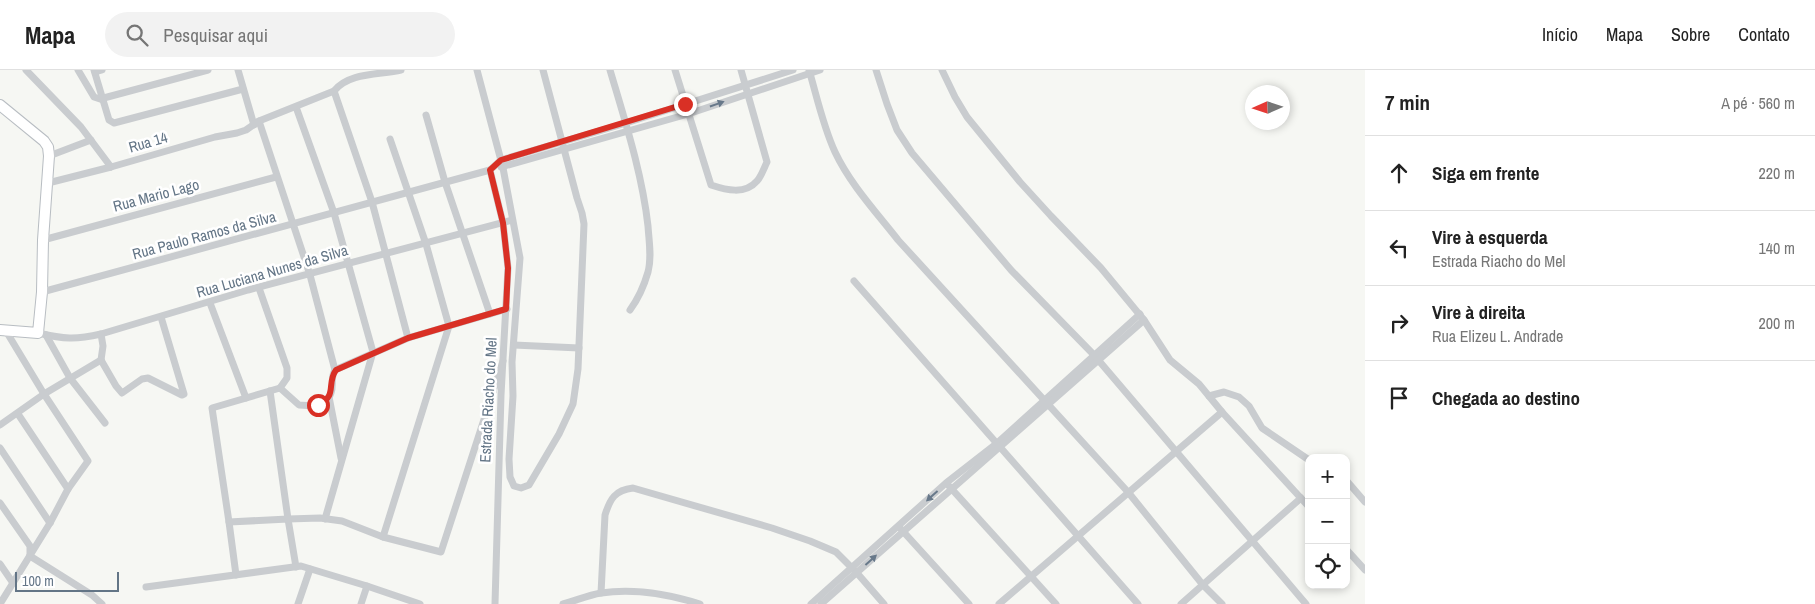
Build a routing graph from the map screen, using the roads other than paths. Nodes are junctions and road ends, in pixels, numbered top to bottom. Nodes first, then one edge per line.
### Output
1 (26, 70) edge
2 (78, 70) edge
3 (208, 70) edge
4 (238, 70) edge
5 (401, 70) edge
6 (477, 70) edge
7 (543, 70) edge
8 (610, 70) edge
9 (675, 70) edge
10 (740, 70) edge
11 (793, 70) edge
12 (820, 70) edge
13 (876, 70) edge
14 (942, 70) edge
15 (97, 71) edge
16 (809, 71) edge
17 (744, 85) junction
18 (243, 89) junction
19 (334, 91) junction
20 (747, 94) junction
21 (102, 98) junction
22 (685, 104) junction
23 (0, 105) edge
24 (296, 107) junction
25 (688, 114) junction
26 (426, 115) dead end
27 (256, 123) junction
28 (626, 123) junction
29 (628, 132) junction
30 (390, 139) dead end
31 (91, 140) junction
32 (562, 142) junction
33 (564, 150) junction
34 (49, 156) junction
35 (497, 166) junction
36 (111, 167) junction
37 (276, 177) junction
38 (445, 182) junction
39 (48, 183) junction
40 (408, 194) junction
41 (372, 202) junction
42 (334, 213) junction
43 (512, 220) junction
44 (503, 223) junction
45 (294, 225) junction
46 (464, 234) junction
47 (44, 240) junction
48 (426, 244) junction
49 (387, 254) junction
50 (349, 264) junction
51 (310, 275) junction
52 (854, 281) dead end
53 (259, 288) junction
54 (42, 292) junction
55 (210, 303) junction
56 (506, 309) junction
57 (630, 310) dead end
58 (490, 314) junction
59 (161, 317) junction
60 (1142, 317) junction
61 (449, 326) junction
62 (3, 330) edge
63 (42, 334) junction
64 (101, 334) junction
65 (408, 338) junction
66 (514, 344) junction
67 (579, 348) junction
68 (374, 352) junction
69 (1096, 358) junction
70 (101, 360) junction
71 (503, 361) junction
72 (336, 370) junction
73 (70, 378) junction
74 (280, 388) junction
75 (270, 391) junction
76 (44, 394) junction
77 (1209, 396) junction
78 (329, 397) junction
79 (246, 398) junction
80 (1046, 403) junction
81 (1222, 412) junction
82 (18, 414) junction
83 (105, 423) dead end
84 (0, 425) edge
85 (998, 446) junction
86 (0, 448) edge
87 (1175, 451) junction
88 (1305, 457) edge
89 (342, 461) junction
90 (1350, 485) edge
91 (949, 486) junction
92 (68, 489) junction
93 (1128, 492) junction
94 (1301, 498) junction
95 (1305, 502) edge
96 (1365, 502) edge
97 (0, 503) edge
98 (325, 519) junction
99 (288, 520) junction
100 (229, 522) junction
101 (50, 523) junction
102 (900, 529) junction
103 (1080, 535) junction
104 (383, 537) junction
105 (1252, 541) junction
106 (1350, 553) edge
107 (30, 556) junction
108 (0, 564) edge
109 (296, 567) junction
110 (310, 569) junction
111 (854, 570) junction
112 (1365, 570) edge
113 (236, 574) junction
114 (1032, 577) junction
115 (13, 583) junction
116 (1203, 585) junction
117 (146, 586) dead end
118 (367, 586) junction
119 (601, 593) junction
120 (0, 604) edge
121 (102, 604) edge
122 (298, 604) edge
123 (361, 604) edge
124 (420, 604) edge
125 (495, 604) edge
126 (563, 604) edge
127 (700, 604) edge
128 (811, 604) edge
129 (821, 604) edge
130 (884, 604) edge
131 (969, 604) edge
132 (999, 604) edge
133 (1056, 604) edge
134 (1138, 604) edge
135 (1181, 604) edge
136 (1222, 604) edge
137 (1306, 604) edge

1 - 31 street
2 - 21 street
3 - 21 street
4 - 18 street
5 - 19 street, Rua 14
6 - 35 street, Estrada Riacho do Mel
7 - 32 street
8 - 28 street
9 - 22 street
10 - 17 street
11 - 17 street
12 - 16 street
13 - 69 street
14 - 60 street
15 - 21 street
16 - 20 street
16 - 80 street
17 - 20 street
17 - 22 street
18 - 21 street
18 - 27 street
19 - 24 street, Rua 14
19 - 41 street
25 -> 20 street
20 - 25 street
22 - 25 street
22 - 28 street
23 - 34 street
24 - 27 street, Rua 14
24 - 42 street
25 - 29 street
26 - 38 street
27 - 36 street, Rua 14
27 - 37 street
28 - 29 street
28 - 32 street
29 - 33 street
29 - 57 street
30 - 40 street
31 - 34 street
31 - 36 street
32 - 33 street
32 - 35 street
33 - 35 street
33 - 67 street
34 - 39 street
35 - 38 street, Rua Paulo Ramos da Silva
35 - 43 street, Estrada Riacho do Mel
35 - 44 street, Estrada Riacho do Mel
36 - 39 street, Rua 14
37 - 45 street
37 - 47 street, Rua Mario Lago
38 - 40 street, Rua Paulo Ramos da Silva
38 - 46 street
39 - 47 street
40 - 41 street, Rua Paulo Ramos da Silva
40 - 48 street
41 - 42 street, Rua Paulo Ramos da Silva
41 - 49 street
42 - 45 street, Rua Paulo Ramos da Silva
42 - 50 street
43 - 44 street, Rua Luciana Nunes da Silva
43 - 66 street, Estrada Riacho do Mel
44 - 46 street, Rua Luciana Nunes da Silva
44 - 56 street, Estrada Riacho do Mel
45 - 51 street
45 - 54 street, Rua Paulo Ramos da Silva
46 - 48 street, Rua Luciana Nunes da Silva
46 - 58 street
47 - 54 street
48 - 49 street, Rua Luciana Nunes da Silva
48 - 61 street
49 - 50 street, Rua Luciana Nunes da Silva
49 - 65 street
50 - 51 street, Rua Luciana Nunes da Silva
50 - 68 street
51 - 53 street, Rua Luciana Nunes da Silva
51 - 72 street
52 - 85 street
53 - 55 street, Rua Luciana Nunes da Silva
53 - 74 street
54 - 63 street
55 - 59 street, Rua Luciana Nunes da Silva
55 - 79 street
56 - 58 street
56 - 71 street, Estrada Riacho do Mel
58 - 61 street
59 - 64 street, Rua Luciana Nunes da Silva
59 - 70 street
60 - 69 street
60 - 77 street
61 - 65 street
61 - 104 street
62 - 63 street
62 - 76 street
63 - 64 street, Rua Luciana Nunes da Silva
63 - 73 street
64 - 70 street
65 - 68 street
66 - 67 street
66 - 67 street, Estrada Riacho do Mel
68 - 72 street
68 - 89 street
69 - 80 street
69 - 87 street
70 - 73 street
71 - 104 street
71 - 125 street, Estrada Riacho do Mel
72 - 78 street
73 - 76 street
73 - 83 street
74 - 75 street
74 - 78 street
75 - 79 street
75 - 99 street
76 - 82 street
76 - 92 street
77 - 81 street
77 - 88 street
78 - 89 street
79 - 100 street
80 - 85 street
80 - 93 street
81 - 87 street
81 - 94 street
82 - 84 street
82 - 92 street
85 - 91 street
85 - 103 street
86 - 101 street
87 - 93 street
87 - 105 street
89 - 98 street
90 - 96 street
91 - 102 street
91 - 114 street
92 - 101 street
93 - 103 street
93 - 116 street
94 - 95 street
94 - 105 street
97 - 107 street
98 - 99 street
98 - 104 street
99 - 100 street
99 - 109 street
100 - 113 street
101 - 107 street
102 - 111 street
102 - 131 street
103 - 114 street
103 - 134 street
105 - 116 street
105 - 137 street
106 - 112 street
107 - 115 street
107 - 121 street
108 - 115 street
109 - 110 street
109 - 113 street
110 - 118 street
110 - 122 street
111 - 119 street
111 - 128 street
111 - 129 street
111 - 130 street
113 - 117 street
114 - 132 street
114 - 133 street
115 - 120 street
116 - 135 street
116 - 136 street
118 - 123 street
118 - 124 street
119 - 126 street
119 - 127 street

